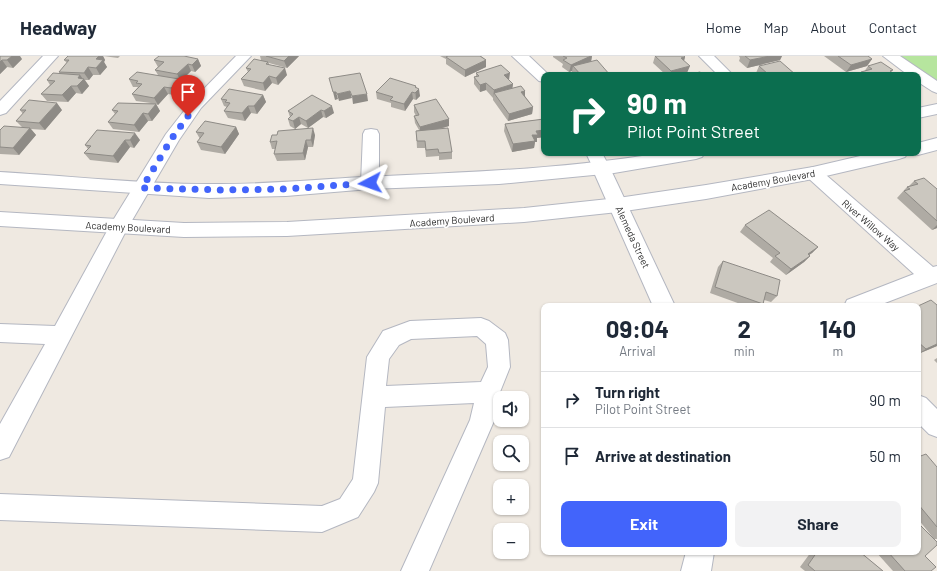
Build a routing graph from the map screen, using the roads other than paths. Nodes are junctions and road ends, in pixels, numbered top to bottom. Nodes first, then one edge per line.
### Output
1 (51, 56) edge
2 (244, 56) edge
3 (519, 56) edge
4 (706, 56) edge
5 (890, 56) edge
6 (723, 72) edge
7 (914, 72) edge
8 (541, 75) edge
9 (921, 77) edge
10 (937, 88) edge
11 (937, 108) edge
12 (0, 110) edge
13 (921, 112) edge
14 (371, 134) dead end
15 (937, 144) edge
16 (921, 147) edge
17 (659, 156) edge
18 (886, 156) edge
19 (598, 161) edge
20 (813, 173) junction
21 (0, 178) edge
22 (370, 183) junction
23 (142, 188) junction
24 (618, 205) junction
25 (0, 219) edge
26 (119, 227) junction
27 (934, 275) edge
28 (663, 303) edge
29 (862, 303) edge
30 (0, 333) edge
31 (60, 335) junction
32 (488, 392) junction
33 (374, 397) junction
34 (921, 409) edge
35 (937, 426) edge
36 (0, 448) edge
37 (0, 507) edge
38 (699, 555) edge
39 (415, 571) edge
40 (696, 571) edge

1 - 12 street
2 - 23 street
3 - 8 street
4 - 6 street
5 - 7 street
9 - 10 street
11 - 13 main road
14 - 22 street
15 - 16 main road
17 - 19 main road
18 - 20 main road, Academy Boulevard
19 - 22 main road
19 - 24 main road, Alemeda Street
20 - 24 main road, Academy Boulevard
20 - 27 street, River Willow Way
21 - 23 main road
22 - 23 main road
23 - 26 street
24 - 26 main road, Academy Boulevard
24 - 28 main road, Alemeda Street
25 - 26 main road, Academy Boulevard
26 - 31 street
27 - 29 street
30 - 31 street
31 - 36 street
32 - 33 street
32 - 33 street
32 - 39 street
33 - 37 street
34 - 35 street
38 - 40 main road

